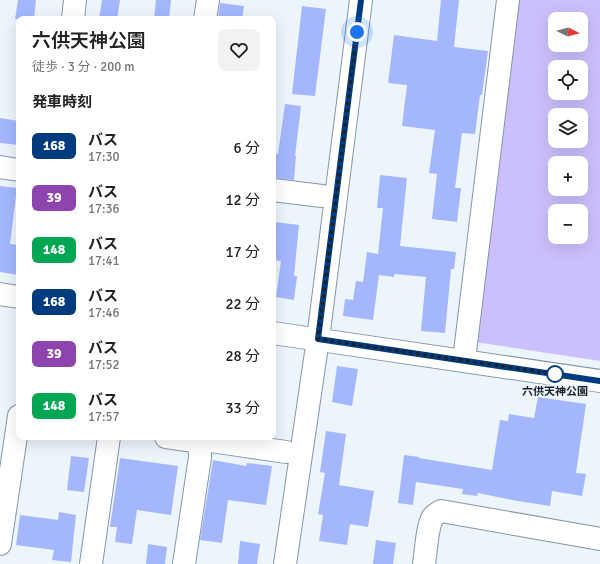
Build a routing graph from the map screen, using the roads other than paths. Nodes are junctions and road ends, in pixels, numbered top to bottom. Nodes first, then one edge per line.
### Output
1 (75, 0) edge
2 (208, 0) edge
3 (361, 0) edge
4 (508, 0) edge
5 (73, 16) edge
6 (205, 16) edge
7 (0, 167) edge
8 (16, 170) edge
9 (276, 190) edge
10 (322, 196) dead end
11 (0, 294) edge
12 (16, 297) edge
13 (276, 333) edge
14 (318, 339) junction
15 (464, 360) junction
16 (600, 381) edge
17 (0, 414) edge
18 (16, 416) edge
19 (16, 436) edge
20 (109, 440) edge
21 (187, 440) edge
22 (198, 445) junction
23 (286, 452) dead end
24 (600, 539) edge
25 (0, 544) edge
26 (91, 564) edge
27 (184, 564) edge
28 (285, 564) edge
29 (424, 564) edge

1 - 5 street
2 - 6 street
3 - 14 street
4 - 15 street
7 - 8 street
9 - 10 street
11 - 12 street
13 - 14 street
14 - 15 street
14 - 28 street
15 - 16 street
17 - 18 street
19 - 25 street
20 - 26 street
21 - 22 street
22 - 23 street
22 - 27 street
24 - 29 street

